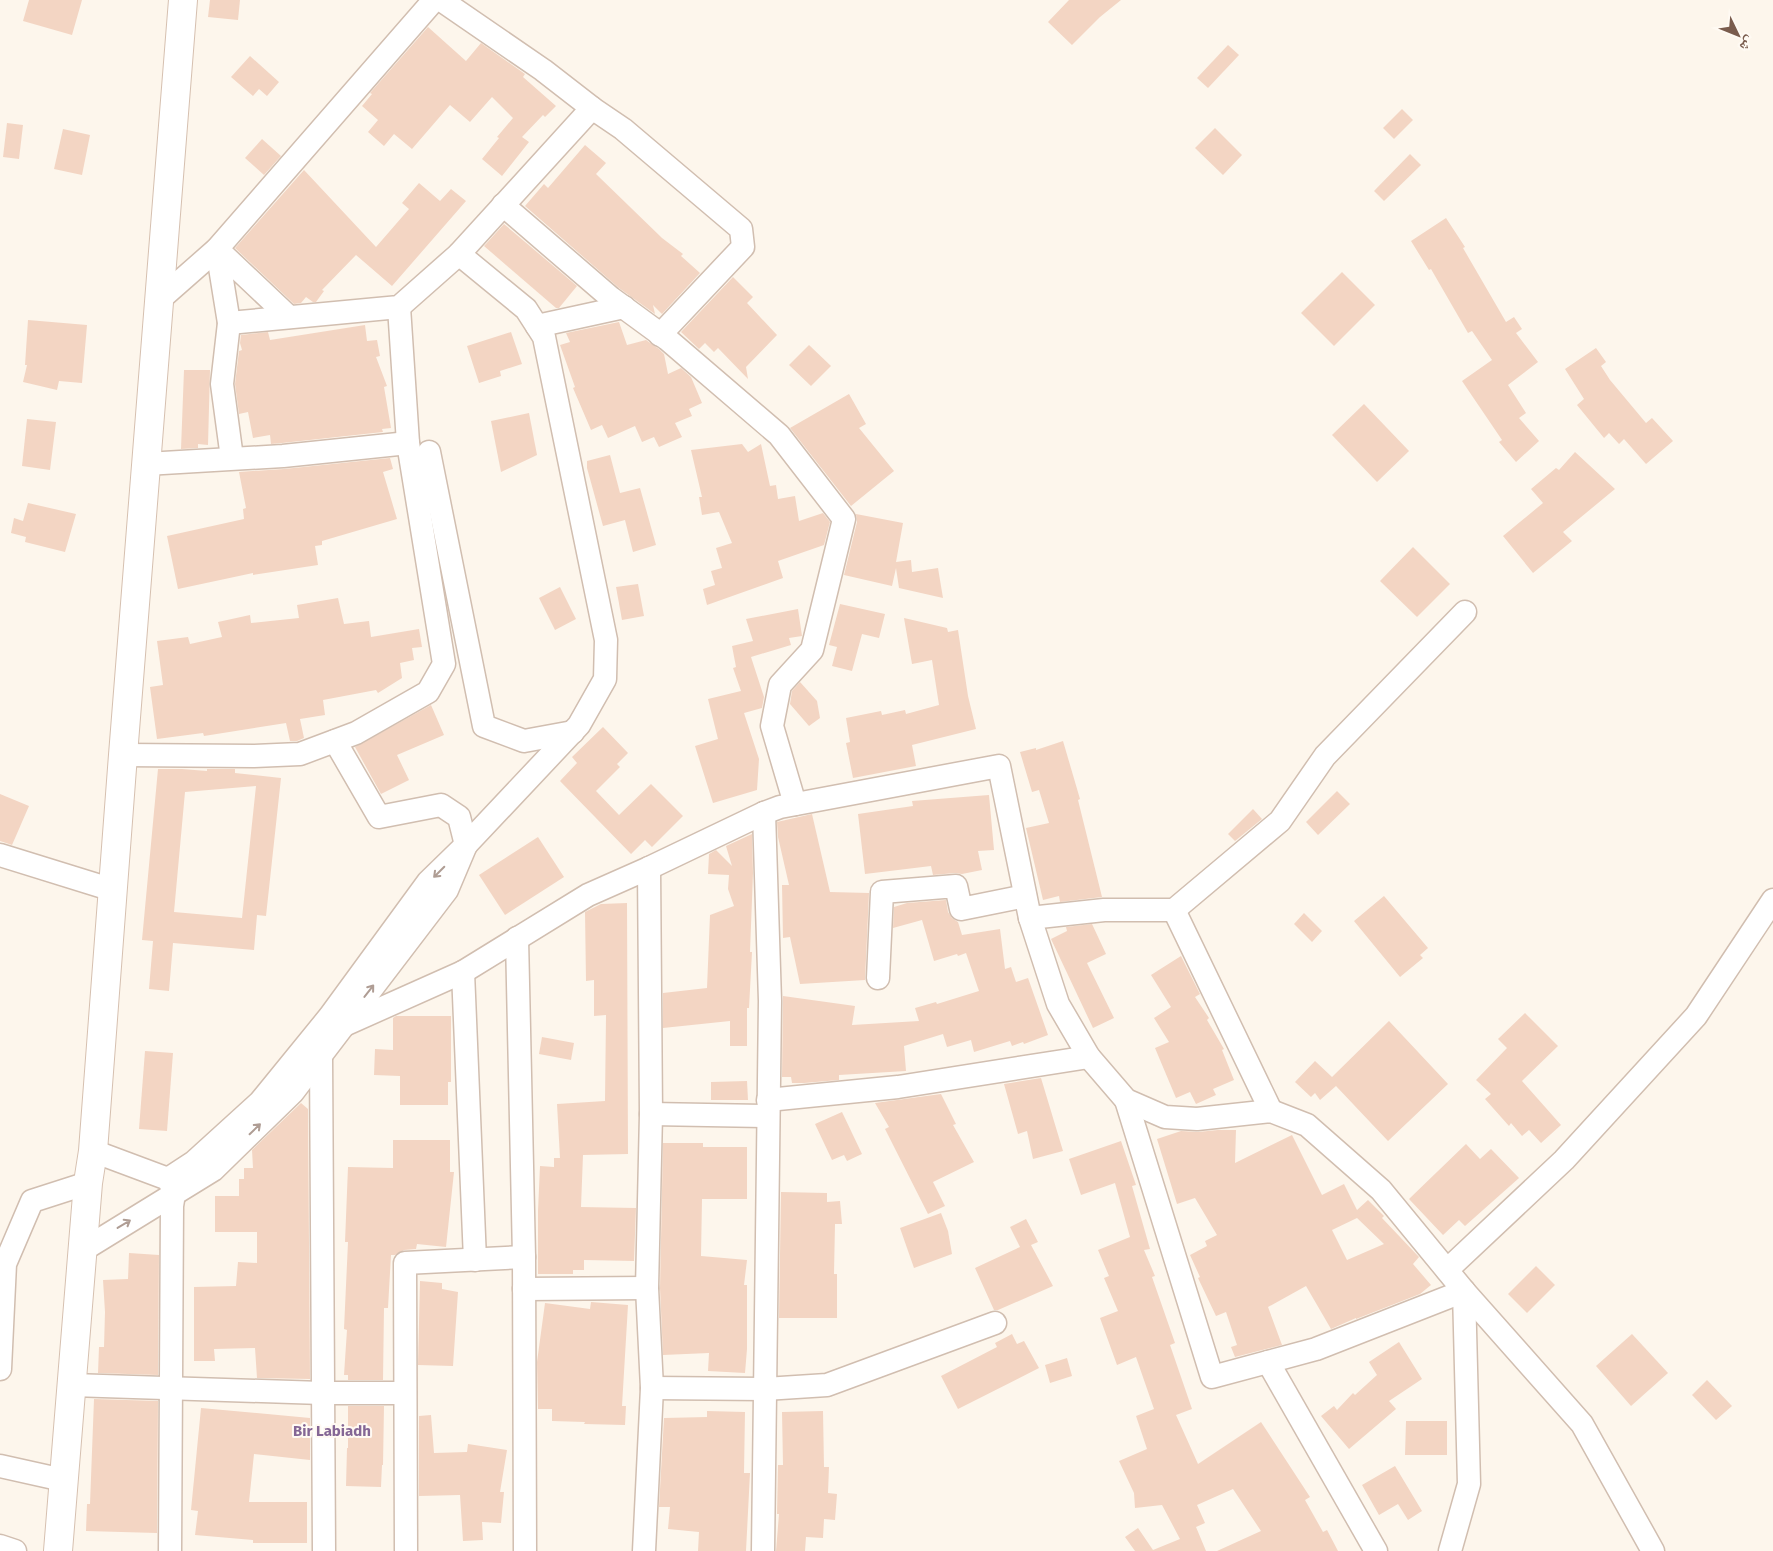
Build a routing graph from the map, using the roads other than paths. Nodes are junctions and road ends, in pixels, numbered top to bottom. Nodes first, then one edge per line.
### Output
1 (183, 0) edge
2 (434, 0) edge
3 (441, 0) edge
4 (592, 108) junction
5 (503, 205) junction
6 (217, 249) junction
7 (459, 254) junction
8 (159, 300) junction
9 (399, 307) junction
10 (624, 307) junction
11 (289, 317) junction
12 (229, 323) junction
13 (537, 326) junction
14 (660, 334) junction
15 (408, 443) junction
16 (429, 452) dead end
17 (232, 458) junction
18 (146, 464) junction
19 (1465, 612) dead end
20 (573, 732) junction
21 (335, 741) junction
22 (123, 755) junction
23 (795, 804) junction
24 (764, 813) junction
25 (466, 845) junction
26 (0, 855) edge
27 (649, 868) junction
28 (113, 890) junction
29 (1773, 900) edge
30 (1027, 907) junction
31 (1174, 910) junction
32 (517, 938) junction
33 (462, 972) junction
34 (878, 978) dead end
35 (342, 1026) junction
36 (321, 1056) junction
37 (1089, 1057) junction
38 (1126, 1100) junction
39 (768, 1108) junction
40 (1271, 1111) junction
41 (651, 1114) junction
42 (93, 1151) junction
43 (88, 1183) junction
44 (171, 1186) junction
45 (83, 1250) junction
46 (524, 1257) junction
47 (475, 1260) junction
48 (1447, 1270) junction
49 (647, 1288) junction
50 (524, 1290) junction
51 (1464, 1291) junction
52 (996, 1323) dead end
53 (1268, 1362) junction
54 (0, 1369) edge
55 (72, 1386) junction
56 (652, 1388) junction
57 (170, 1389) junction
58 (765, 1390) junction
59 (322, 1393) junction
60 (405, 1393) junction
61 (0, 1466) edge
62 (63, 1480) junction
63 (0, 1546) edge
64 (1447, 1548) edge
65 (15, 1551) edge
66 (58, 1551) edge
67 (170, 1551) edge
68 (324, 1551) edge
69 (406, 1551) edge
70 (525, 1551) edge
71 (644, 1551) edge
72 (763, 1551) edge
73 (1376, 1551) edge
74 (1653, 1551) edge

1 - 8 main road
2 - 6 street
3 - 4 street
4 - 5 street
4 - 14 street
5 - 7 street
5 - 10 street
6 - 8 street
6 - 11 street
6 - 12 street
7 - 9 street
7 - 13 street
8 - 18 main road
9 - 11 street
9 - 15 street
10 - 13 street
10 - 14 street
11 - 12 street
12 - 17 street
13 - 20 street
14 - 23 street
15 - 17 street
15 - 21 street
16 - 20 street
17 - 18 street
18 - 22 main road
19 - 31 street
20 - 25 street
21 - 22 street
21 - 25 street
22 - 28 main road
23 - 24 street
23 - 30 street
24 - 27 street
24 - 39 street
35 -> 25 street
25 -> 44 street
26 - 28 street
27 - 32 street
27 - 41 street
28 - 42 main road
29 - 48 street
30 - 31 street
30 - 34 street
30 - 37 street
31 - 40 street
32 - 33 street
32 - 46 street
33 - 35 street
33 - 47 street
35 - 36 street
44 -> 36 street
36 - 59 street
37 - 38 street
37 - 39 street
38 - 40 street
38 - 53 street
39 - 41 street
39 - 58 street
40 - 48 street
41 - 49 street
42 - 43 main road
42 - 44 street
43 - 45 main road
43 - 54 street
45 -> 44 street
44 - 57 street
45 - 55 main road
46 - 47 street
46 - 50 street
47 - 60 street
48 - 51 street
49 - 50 street
49 - 56 street
50 - 70 street
51 - 53 street
51 - 64 street
51 - 74 street
52 - 58 street
53 - 73 street
55 - 57 street
55 - 62 main road
56 - 58 street
56 - 71 street
57 - 59 street
57 - 67 street
58 - 72 street
59 - 60 street
59 - 68 street
60 - 69 street
61 - 62 street
62 - 66 main road
63 - 65 street

